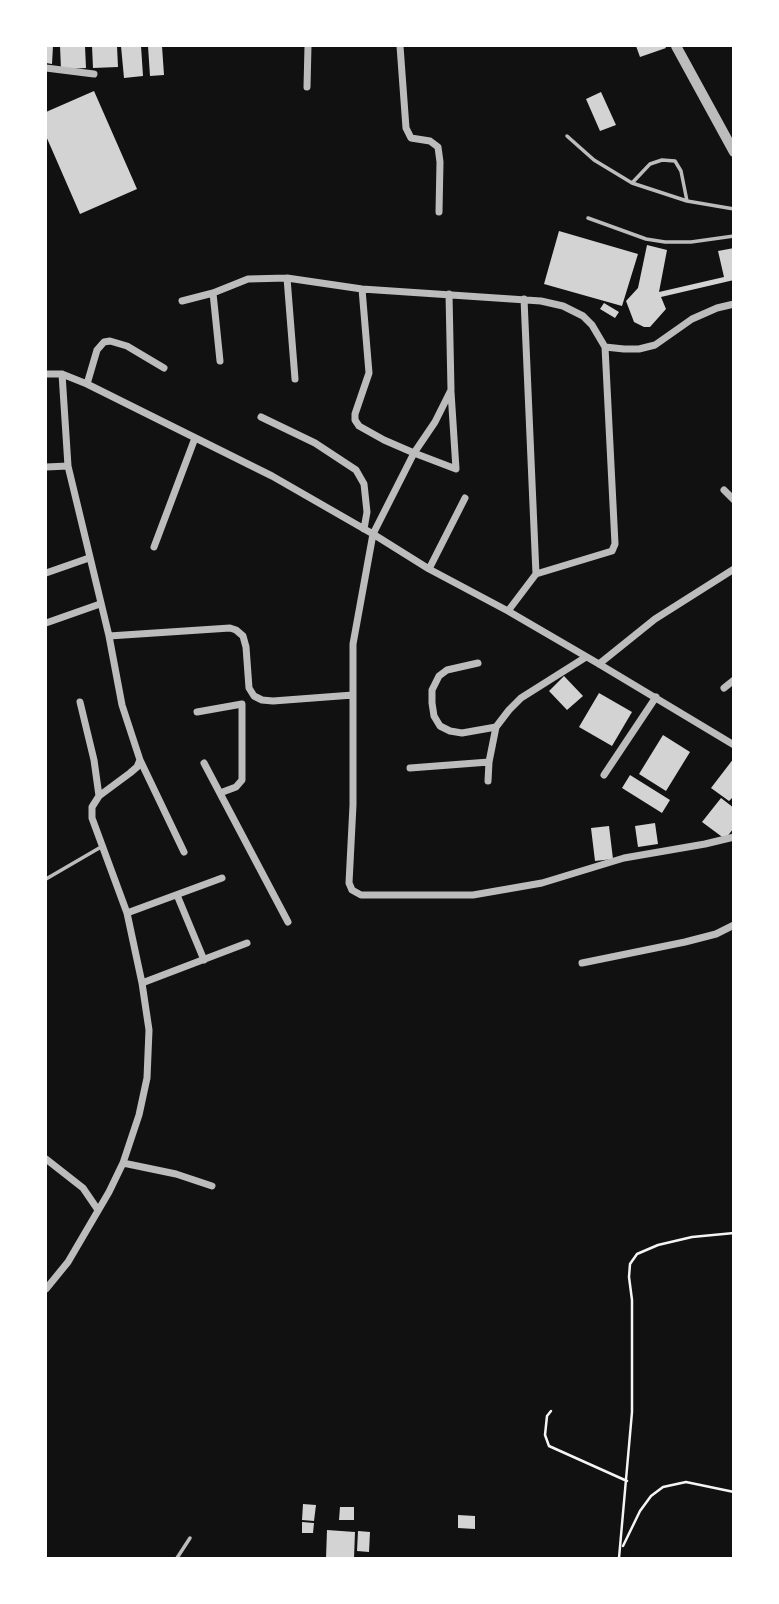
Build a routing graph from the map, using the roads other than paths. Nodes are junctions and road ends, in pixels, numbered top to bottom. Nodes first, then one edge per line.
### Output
1 (308, 46) edge
2 (400, 46) edge
3 (676, 46) edge
4 (46, 68) edge
5 (94, 74) dead end
6 (307, 87) dead end
7 (567, 136) dead end
8 (733, 152) edge
9 (632, 183) junction
10 (687, 201) junction
11 (733, 209) edge
12 (439, 212) dead end
13 (588, 218) dead end
14 (733, 236) edge
15 (287, 278) junction
16 (362, 289) junction
17 (213, 293) junction
18 (449, 294) junction
19 (524, 299) junction
20 (182, 301) dead end
21 (733, 304) edge
22 (605, 347) junction
23 (220, 360) dead end
24 (164, 368) dead end
25 (46, 374) edge
26 (62, 374) junction
27 (295, 379) dead end
28 (87, 384) junction
29 (451, 390) junction
30 (261, 417) dead end
31 (195, 438) junction
32 (414, 453) junction
33 (68, 466) junction
34 (46, 467) edge
35 (724, 490) dead end
36 (465, 498) dead end
37 (733, 500) edge
38 (364, 529) junction
39 (373, 534) junction
40 (154, 547) dead end
41 (89, 558) junction
42 (429, 569) junction
43 (733, 569) edge
44 (46, 573) edge
45 (536, 574) junction
46 (100, 604) junction
47 (508, 611) junction
48 (46, 623) edge
49 (108, 636) junction
50 (586, 657) junction
51 (478, 663) dead end
52 (599, 664) junction
53 (733, 680) edge
54 (724, 688) dead end
55 (252, 692) junction
56 (354, 695) junction
57 (656, 697) junction
58 (80, 702) dead end
59 (242, 704) junction
60 (197, 712) dead end
61 (496, 727) junction
62 (733, 745) edge
63 (140, 760) junction
64 (489, 762) junction
65 (204, 763) dead end
66 (410, 768) dead end
67 (604, 775) dead end
68 (488, 781) dead end
69 (220, 793) junction
70 (99, 796) junction
71 (733, 837) edge
72 (103, 846) junction
73 (184, 852) dead end
74 (222, 878) dead end
75 (46, 879) edge
76 (177, 895) junction
77 (127, 913) junction
78 (288, 922) dead end
79 (733, 925) edge
80 (247, 943) dead end
81 (204, 960) junction
82 (582, 964) dead end
83 (142, 983) junction
84 (46, 1159) edge
85 (123, 1163) junction
86 (212, 1186) dead end
87 (98, 1210) junction
88 (46, 1289) edge
89 (190, 1538) dead end
90 (177, 1559) edge

1 - 6 street
2 - 12 street
3 - 8 street
4 - 5 street
7 - 9 lane
9 - 10 lane
9 - 10 lane
10 - 11 lane
13 - 14 lane
15 - 16 street
15 - 17 street
15 - 27 street
16 - 18 street
16 - 32 street
17 - 20 street
17 - 23 street
18 - 19 street
18 - 29 street
19 - 22 street
19 - 45 street
21 - 22 street
22 - 45 street
24 - 28 street
25 - 26 street
26 - 28 street
26 - 33 street
28 - 31 street
29 - 32 street
29 - 32 street
30 - 38 street
31 - 38 street
31 - 40 street
32 - 39 street
33 - 34 street
33 - 41 street
35 - 37 street
36 - 42 street
38 - 39 street
39 - 42 street
39 - 56 street
41 - 44 street
41 - 46 street
42 - 47 street
43 - 52 street
45 - 47 street
46 - 48 street
46 - 49 street
47 - 50 street
49 - 55 street
49 - 63 street
50 - 52 street
50 - 61 street
51 - 61 street
52 - 57 street
53 - 54 street
55 - 56 street
55 - 59 street
56 - 71 street
57 - 62 street
57 - 67 street
58 - 70 street
59 - 60 street
59 - 69 street
61 - 64 street
63 - 70 street
63 - 73 street
64 - 66 street
64 - 68 street
65 - 69 street
69 - 78 street
70 - 72 street
72 - 75 lane
72 - 77 street
74 - 76 street
76 - 77 street
76 - 81 street
77 - 83 street
79 - 82 street
80 - 81 street
81 - 83 street
83 - 85 street
84 - 87 street
85 - 86 street
85 - 87 street
87 - 88 street
89 - 90 lane

